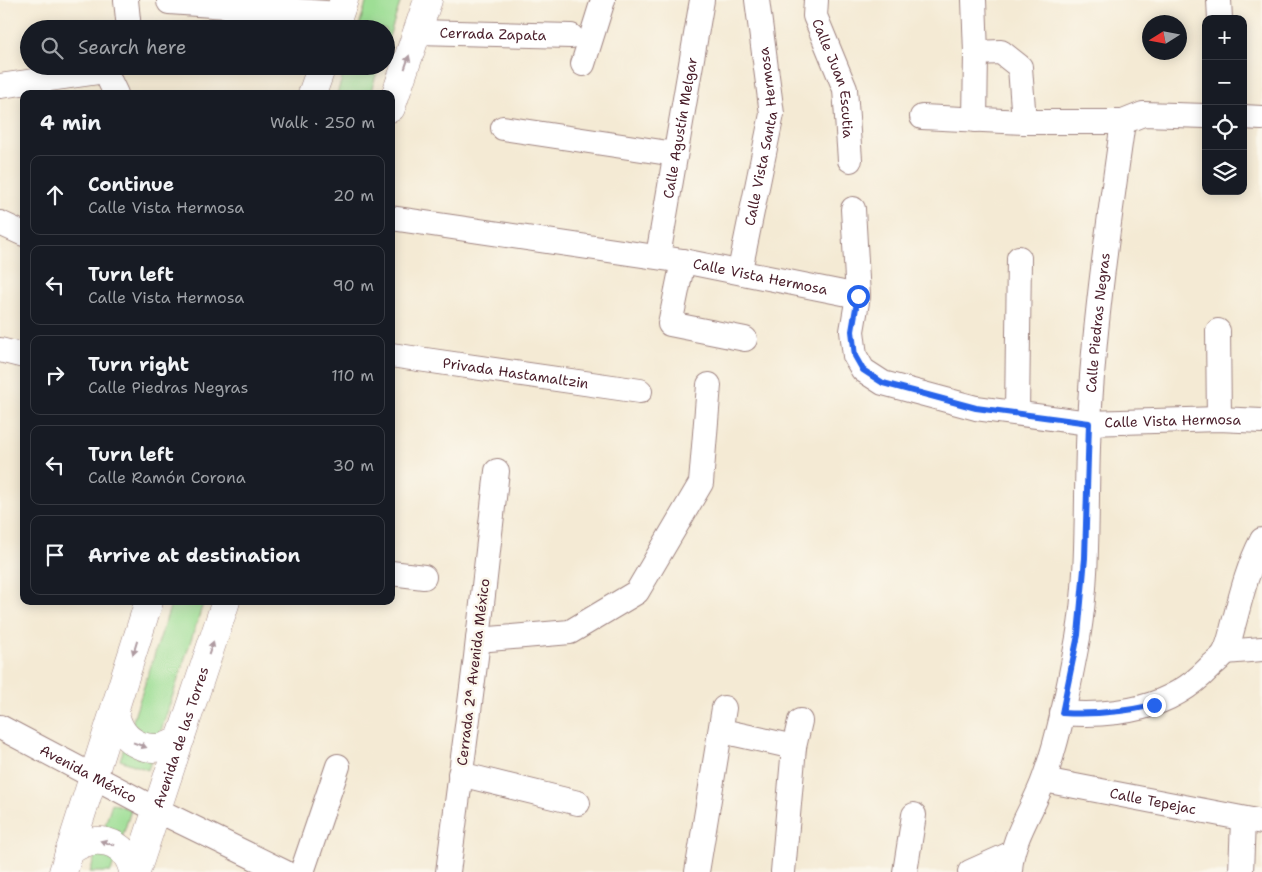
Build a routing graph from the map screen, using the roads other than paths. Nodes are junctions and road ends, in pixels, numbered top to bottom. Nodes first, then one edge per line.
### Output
1 (126, 0) edge
2 (428, 0) edge
3 (603, 0) edge
4 (702, 0) edge
5 (757, 0) edge
6 (816, 0) edge
7 (974, 0) edge
8 (1220, 0) edge
9 (168, 2) dead end
10 (339, 14) edge
11 (1220, 15) edge
12 (128, 20) edge
13 (417, 32) junction
14 (571, 36) dead end
15 (976, 53) junction
16 (583, 64) dead end
17 (89, 75) edge
18 (107, 75) edge
19 (319, 75) edge
20 (56, 85) edge
21 (0, 86) edge
22 (114, 90) edge
23 (313, 90) edge
24 (395, 96) edge
25 (1202, 116) edge
26 (922, 117) dead end
27 (1247, 118) edge
28 (1262, 118) edge
29 (975, 120) junction
30 (1024, 122) junction
31 (1123, 122) junction
32 (503, 128) dead end
33 (675, 154) junction
34 (850, 160) dead end
35 (853, 209) dead end
36 (395, 219) edge
37 (0, 223) edge
38 (20, 232) edge
39 (658, 256) junction
40 (1019, 258) dead end
41 (683, 260) junction
42 (740, 270) junction
43 (858, 296) junction
44 (1218, 331) dead end
45 (745, 339) dead end
46 (0, 350) edge
47 (20, 355) edge
48 (395, 356) edge
49 (709, 385) dead end
50 (640, 391) dead end
51 (1017, 413) junction
52 (1219, 419) junction
53 (1262, 421) edge
54 (1089, 423) junction
55 (497, 471) dead end
56 (1262, 540) edge
57 (395, 573) edge
58 (424, 577) dead end
59 (148, 605) edge
60 (225, 605) edge
61 (478, 640) junction
62 (1262, 649) edge
63 (1225, 652) junction
64 (115, 712) junction
65 (1062, 713) junction
66 (800, 721) dead end
67 (0, 727) edge
68 (180, 738) junction
69 (794, 747) junction
70 (338, 766) dead end
71 (460, 774) junction
72 (94, 778) junction
73 (1044, 780) junction
74 (578, 803) dead end
75 (157, 810) junction
76 (914, 815) dead end
77 (1253, 821) edge
78 (66, 862) edge
79 (1010, 863) edge
80 (134, 872) edge
81 (284, 872) edge
82 (302, 872) edge
83 (448, 872) edge
84 (696, 872) edge
85 (783, 872) edge
86 (906, 872) edge
87 (970, 872) edge
88 (1241, 872) edge

1 - 12 street
2 - 13 main road
3 - 16 street
4 - 33 street, Calle Agustín Melgar
5 - 42 street, Calle Vista Santa Hermosa
6 - 34 street, Calle Juan Escutia
7 - 15 street
8 - 11 street
9 - 10 street
13 - 14 street, Cerrada Zapata
24 -> 13 main road
15 - 29 street
15 - 30 street
17 - 20 street
18 - 22 street
19 - 23 main road
20 - 21 street
25 - 31 street
26 - 29 street
27 - 28 street
29 - 30 street
30 - 31 street
31 - 54 street, Calle Piedras Negras
32 - 33 street
33 - 39 street, Calle Agustín Melgar
35 - 43 street
36 - 39 street, Calle Vista Hermosa
37 - 38 street
39 - 41 street, Calle Vista Hermosa
40 - 51 street
41 - 42 street, Calle Vista Hermosa
41 - 45 street
42 - 43 street, Calle Vista Hermosa
43 - 51 street, Calle Vista Hermosa
44 - 52 street
46 - 47 street
48 - 50 street, Privada Hastamaltzin
49 - 61 street
51 - 54 street, Calle Vista Hermosa
52 - 53 street, Calle Vista Hermosa
52 - 54 street, Calle Vista Hermosa
54 - 65 street, Calle Piedras Negras
55 - 61 street, Cerrada 2ª Avenida México
56 - 63 street
57 - 58 street
59 -> 64 main road
68 -> 60 main road, Avenida de las Torres
61 - 71 street, Cerrada 2ª Avenida México
62 - 63 street
63 - 65 street
64 -> 68 main road
64 - 72 main road
65 - 73 street, Calle Piedras Negras
66 - 69 street
67 - 72 street, Avenida México
68 - 75 main road, Avenida de las Torres
69 - 84 street
69 - 85 street
70 - 82 street
71 - 74 street
71 - 83 street, Cerrada 2ª Avenida México
72 - 75 street, Avenida México
72 - 78 main road
73 - 77 street, Calle Tepejac
73 - 79 street, Calle Piedras Negras
75 - 80 main road, Avenida de las Torres
75 - 81 street, Avenida México
76 - 86 street
77 - 88 street
80 -> 78 main road
79 - 87 street

